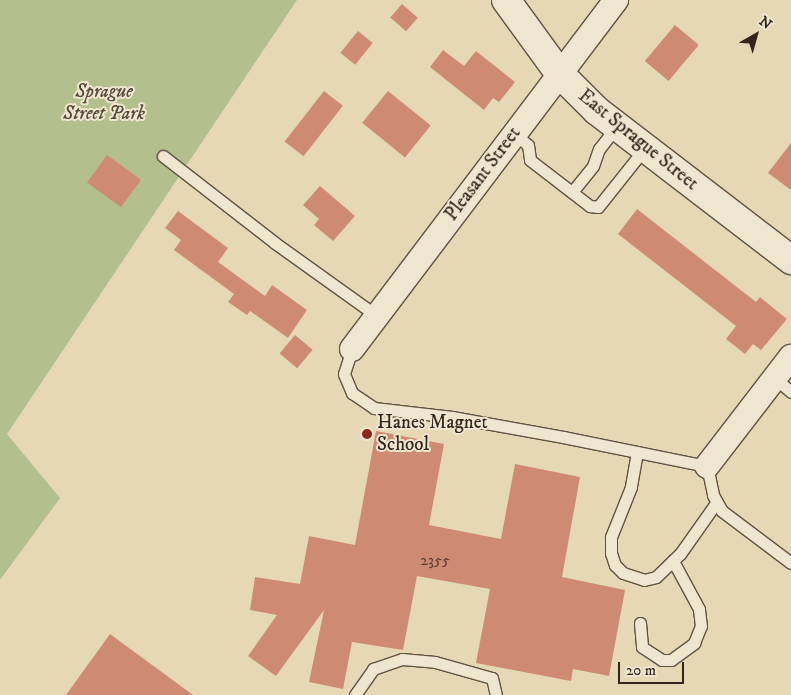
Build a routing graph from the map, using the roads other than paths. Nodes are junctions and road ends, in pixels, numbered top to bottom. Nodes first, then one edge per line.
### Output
1 (506, 0) edge
2 (616, 0) edge
3 (559, 74) junction
4 (617, 126) junction
5 (514, 133) junction
6 (645, 148) junction
7 (164, 156) dead end
8 (572, 192) junction
9 (791, 260) edge
10 (377, 316) junction
11 (352, 349) joint
12 (791, 357) edge
13 (783, 385) edge
14 (637, 452) junction
15 (707, 466) junction
16 (716, 503) junction
17 (673, 561) junction
18 (791, 563) edge
19 (640, 623) dead end
20 (355, 695) edge
21 (496, 695) edge

1 - 3 street, East Sprague Street
2 - 3 street, Pleasant Street
3 - 4 street, East Sprague Street
3 - 5 street, Pleasant Street
4 - 6 street, East Sprague Street
4 - 8 lane
5 - 8 lane
5 - 10 street, Pleasant Street
6 - 8 lane
6 - 9 street, East Sprague Street
7 - 10 lane
10 - 11 street, Pleasant Street
11 - 14 lane
12 - 13 street
13 - 15 street
14 - 15 lane
14 - 17 lane
15 - 16 lane
16 - 17 lane
16 - 18 lane
17 - 19 lane
20 - 21 lane

